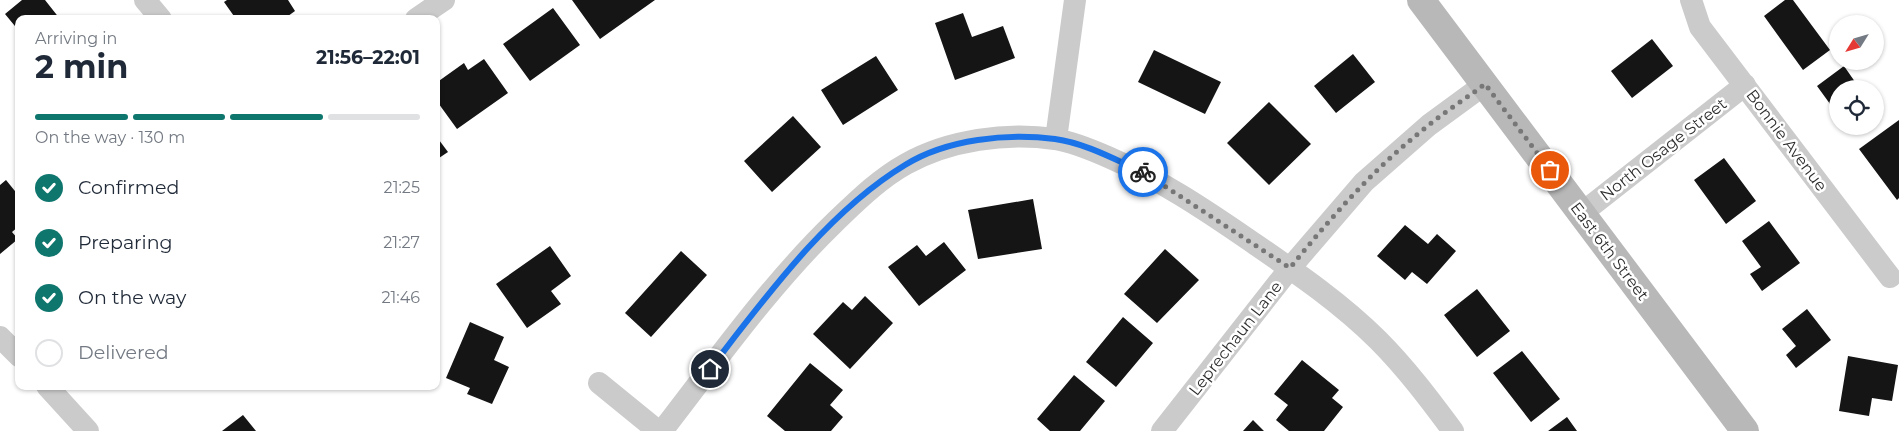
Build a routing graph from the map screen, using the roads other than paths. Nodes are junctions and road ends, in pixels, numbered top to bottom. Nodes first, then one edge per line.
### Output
1 (146, 0) edge
2 (444, 0) edge
3 (1075, 0) edge
4 (1421, 0) edge
5 (1691, 0) edge
6 (158, 15) edge
7 (422, 15) edge
8 (1485, 84) junction
9 (1746, 85) junction
10 (1056, 139) junction
11 (1582, 212) junction
12 (1290, 268) junction
13 (1890, 277) dead end
14 (599, 383) dead end
15 (51, 390) edge
16 (88, 431) edge
17 (660, 431) edge
18 (1162, 431) edge
19 (1453, 431) edge
20 (1745, 431) edge

1 - 6 street
2 - 7 street
3 - 10 street
4 - 8 main road, East 6th Street
5 - 9 street, Bonnie Avenue
8 - 11 main road, East 6th Street
8 - 12 street, Leprechaun Lane
9 - 11 street, North Osage Street
9 - 13 street, Bonnie Avenue
10 - 12 street
10 - 17 street
11 - 20 main road, East 6th Street
12 - 18 street, Leprechaun Lane
12 - 19 street
14 - 17 street
15 - 16 street

